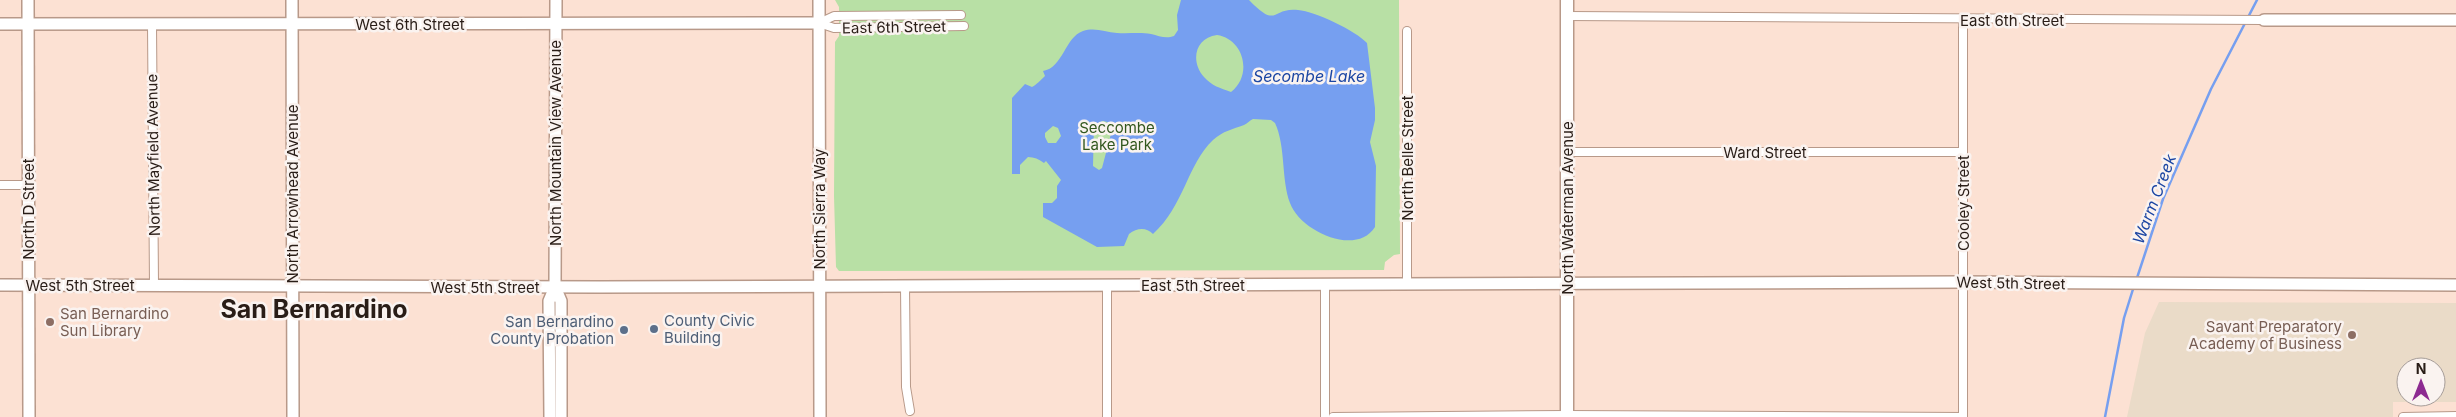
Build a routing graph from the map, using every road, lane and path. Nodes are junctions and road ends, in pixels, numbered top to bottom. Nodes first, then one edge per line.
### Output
1 (28, 0) edge
2 (292, 0) edge
3 (556, 0) edge
4 (819, 0) edge
5 (1567, 0) edge
6 (961, 15) dead end
7 (1567, 16) junction
8 (1963, 20) junction
9 (2264, 20) joint
10 (2456, 20) edge
11 (819, 23) junction
12 (0, 24) edge
13 (28, 24) junction
14 (152, 24) junction
15 (292, 24) junction
16 (556, 24) junction
17 (964, 26) dead end
18 (1407, 31) dead end
19 (1567, 152) junction
20 (1963, 152) junction
21 (0, 185) edge
22 (28, 185) junction
23 (1963, 282) junction
24 (1567, 283) junction
25 (0, 285) edge
26 (28, 285) junction
27 (1108, 285) junction
28 (1325, 285) junction
29 (1407, 285) junction
30 (2456, 285) edge
31 (154, 286) junction
32 (292, 286) junction
33 (820, 286) junction
34 (905, 286) junction
35 (555, 287) junction
36 (910, 411) dead end
37 (1567, 416) edge
38 (2403, 416) edge
39 (2456, 416) edge
40 (29, 417) edge
41 (293, 417) edge
42 (550, 417) edge
43 (561, 417) edge
44 (820, 417) edge
45 (1107, 417) edge
46 (1324, 417) edge
47 (1333, 417) edge
48 (1963, 417) edge

1 - 13 street, North D Street
2 - 15 street, North Arrowhead Avenue
3 - 16 street, North Mountain View Avenue
4 - 11 street, North Sierra Way
5 - 7 main road, North Waterman Avenue
6 - 11 street, East 6th Street
7 - 8 street, East 6th Street
7 - 19 main road, North Waterman Avenue
8 - 9 street, East 6th Street
8 - 20 street, Cooley Street
9 - 10 street, East 6th Street
11 - 16 street, West 6th Street
11 - 17 street, East 6th Street
11 - 33 street, North Sierra Way
12 - 13 street, West 6th Street
13 - 14 street, West 6th Street
13 - 22 street, North D Street
14 - 15 street, West 6th Street
14 - 31 street, North Mayfield Avenue
15 - 16 street, West 6th Street
15 - 32 street, North Arrowhead Avenue
16 - 35 street, North Mountain View Avenue
18 - 29 street, North Belle Street
19 - 20 street, Ward Street
19 - 24 main road, North Waterman Avenue
20 - 23 street, Cooley Street
21 - 22 street
22 - 26 street, North D Street
23 - 24 street, West 5th Street
23 - 30 street, West 5th Street
23 - 48 street, Cooley Street
24 - 29 street, East 5th Street
24 - 37 main road, North Waterman Avenue
25 - 26 street, West 5th Street
26 - 31 street, West 5th Street
26 - 40 street, North D Street
27 - 28 street, East 5th Street
27 - 34 street, East 5th Street
27 - 45 street
28 - 29 street, East 5th Street
28 - 46 street
31 - 32 street, West 5th Street
32 - 35 street, West 5th Street
32 - 41 street, North Arrowhead Avenue
33 - 34 street, East 5th Street
33 - 35 street, West 5th Street
33 - 44 street, North Sierra Way
34 - 36 street
35 - 42 street, North Mountain View Avenue
35 - 43 street, North Mountain View Avenue
37 - 47 street
37 - 48 street
38 - 39 street

